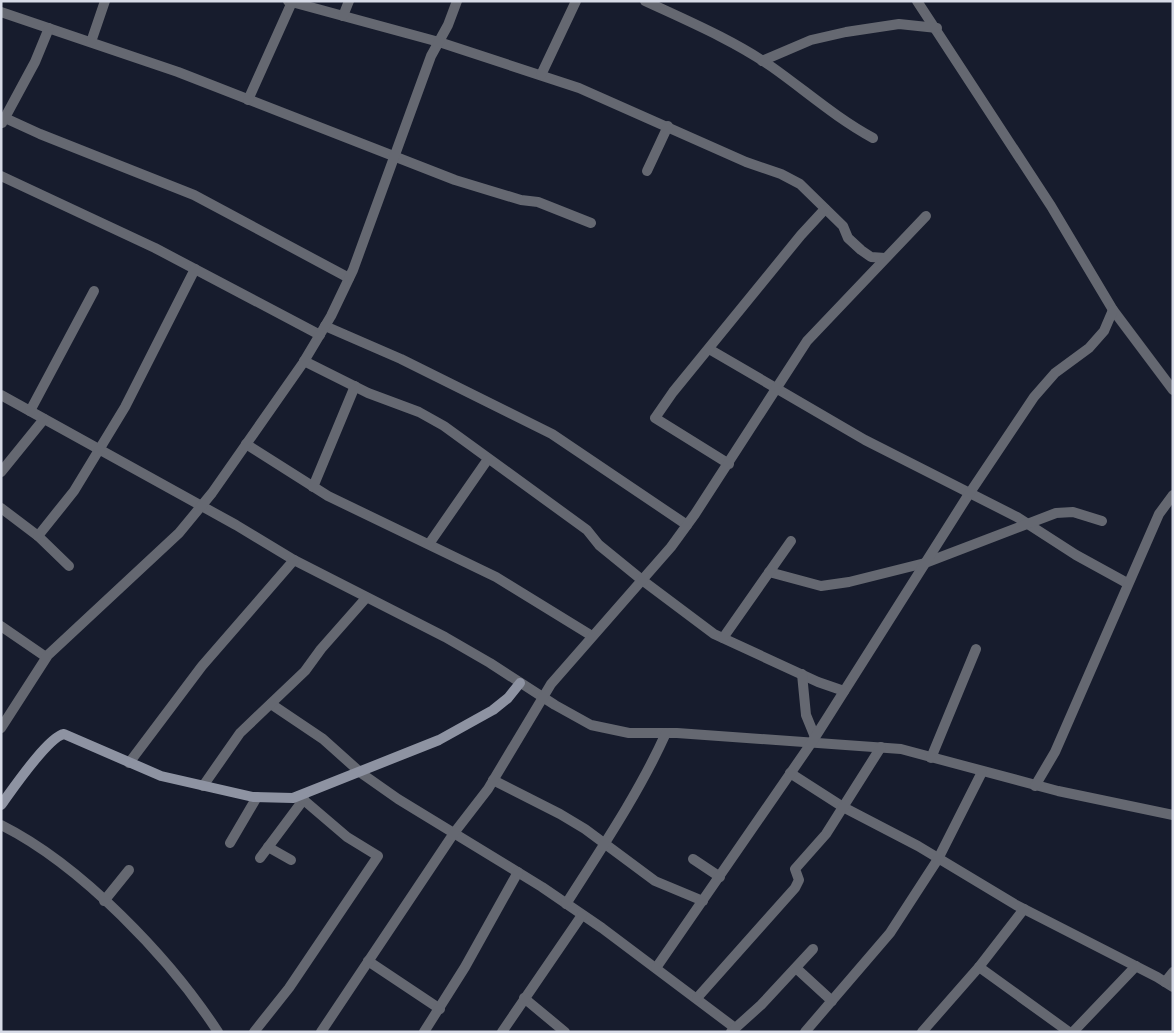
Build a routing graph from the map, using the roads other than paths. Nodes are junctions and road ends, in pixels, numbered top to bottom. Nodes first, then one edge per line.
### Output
1 (105, 1) edge
2 (349, 1) edge
3 (458, 1) edge
4 (576, 1) edge
5 (645, 1) edge
6 (918, 1) edge
7 (290, 2) edge
8 (1, 12) edge
9 (344, 16) junction
10 (49, 28) junction
11 (937, 28) junction
12 (91, 42) junction
13 (439, 42) junction
14 (762, 61) junction
15 (541, 75) junction
16 (248, 100) junction
17 (4, 115) edge
18 (668, 126) junction
19 (873, 138) dead end
20 (394, 157) junction
21 (647, 171) dead end
22 (1, 176) edge
23 (825, 209) junction
24 (926, 216) dead end
25 (591, 223) dead end
26 (885, 258) junction
27 (195, 269) junction
28 (350, 278) junction
29 (94, 291) dead end
30 (1114, 310) junction
31 (326, 326) junction
32 (320, 335) junction
33 (709, 349) junction
34 (304, 361) junction
35 (355, 386) junction
36 (777, 388) junction
37 (1173, 390) edge
38 (1, 395) edge
39 (30, 411) junction
40 (44, 419) junction
41 (246, 444) junction
42 (100, 450) junction
43 (488, 459) junction
44 (729, 464) junction
45 (1, 472) edge
46 (313, 487) junction
47 (969, 494) junction
48 (1173, 495) edge
49 (202, 506) junction
50 (1, 508) edge
51 (1102, 521) dead end
52 (1027, 523) junction
53 (687, 525) junction
54 (38, 536) junction
55 (791, 541) dead end
56 (428, 544) junction
57 (294, 560) junction
58 (924, 563) junction
59 (70, 566) dead end
60 (769, 572) junction
61 (642, 580) junction
62 (1127, 583) junction
63 (366, 598) junction
64 (1, 626) edge
65 (592, 636) junction
66 (723, 638) junction
67 (976, 649) dead end
68 (46, 657) junction
69 (802, 674) junction
70 (520, 683) junction
71 (844, 691) junction
72 (543, 698) junction
73 (271, 704) junction
74 (3, 723) edge
75 (666, 733) junction
76 (814, 739) junction
77 (881, 747) junction
78 (931, 758) junction
79 (129, 763) junction
80 (982, 772) junction
81 (361, 773) junction
82 (790, 774) junction
83 (493, 780) junction
84 (203, 786) junction
85 (1035, 786) junction
86 (257, 797) junction
87 (302, 798) junction
88 (1, 805) edge
89 (843, 807) junction
90 (1173, 814) edge
91 (1, 825) edge
92 (454, 833) junction
93 (230, 843) dead end
94 (604, 844) junction
95 (268, 847) junction
96 (260, 858) dead end
97 (693, 859) dead end
98 (938, 859) junction
99 (291, 860) dead end
100 (129, 870) dead end
101 (518, 872) junction
102 (720, 877) junction
103 (104, 901) junction
104 (703, 901) junction
105 (566, 904) junction
106 (1024, 909) junction
107 (582, 914) junction
108 (813, 949) dead end
109 (368, 961) junction
110 (1136, 966) junction
111 (979, 967) junction
112 (656, 968) junction
113 (796, 968) junction
114 (1173, 972) edge
115 (1169, 985) edge
116 (524, 998) junction
117 (697, 998) junction
118 (832, 1001) junction
119 (440, 1009) junction
120 (733, 1030) edge
121 (218, 1032) edge
122 (254, 1032) edge
123 (321, 1032) edge
124 (424, 1032) edge
125 (502, 1032) edge
126 (565, 1032) edge
127 (806, 1032) edge
128 (922, 1032) edge
129 (1071, 1032) edge

1 - 12 street
2 - 9 street
3 - 13 street
4 - 15 street
5 - 14 street
6 - 11 street
7 - 9 street
7 - 16 street
8 - 10 street
9 - 13 street
10 - 12 street
10 - 17 street
11 - 14 street
11 - 30 street
12 - 16 street
13 - 15 street
13 - 20 street
14 - 19 street
15 - 18 street
16 - 20 street
17 - 28 street
18 - 21 street
18 - 23 street
20 - 25 street
20 - 28 street
22 - 27 street
23 - 26 street
23 - 33 street
24 - 26 street
26 - 36 street
27 - 32 street
27 - 42 street
28 - 31 street
29 - 39 street
30 - 37 street
30 - 47 street
31 - 32 street
31 - 53 street
32 - 34 street
33 - 36 street
33 - 44 street
34 - 35 street
34 - 41 street
35 - 43 street
35 - 46 street
36 - 44 street
36 - 47 street
38 - 39 street
39 - 40 street
40 - 42 street
40 - 45 street
41 - 46 street
41 - 49 street
42 - 49 street
42 - 54 street
43 - 56 street
43 - 61 street
44 - 53 street
46 - 56 street
47 - 52 street
47 - 58 street
48 - 62 street
49 - 57 street
49 - 68 street
50 - 54 street
51 - 52 street
52 - 58 street
52 - 62 street
53 - 61 street
54 - 59 street
55 - 60 street
56 - 65 street
57 - 63 street
57 - 79 street
58 - 60 street
58 - 71 street
60 - 66 street
61 - 65 street
61 - 66 street
62 - 85 street
63 - 70 street
63 - 73 street
64 - 68 street
65 - 72 street
66 - 69 street
67 - 78 street
68 - 74 street
69 - 71 street
69 - 76 street
70 - 72 street
70 - 81 street
71 - 76 street
72 - 75 street
72 - 83 street
73 - 81 street
73 - 84 street
75 - 76 street
75 - 94 street
76 - 77 street
76 - 82 street
77 - 78 street
77 - 89 street
78 - 80 street
79 - 84 street
79 - 88 street
80 - 85 street
80 - 98 street
81 - 87 street
81 - 92 street
82 - 89 street
82 - 102 street
83 - 92 street
83 - 94 street
84 - 86 street
85 - 90 street
86 - 87 street
86 - 93 street
87 - 95 street
87 - 122 street
89 - 98 street
89 - 117 street
91 - 103 street
92 - 101 street
92 - 109 street
94 - 104 street
94 - 105 street
95 - 96 street
95 - 99 street
97 - 102 street
98 - 106 street
98 - 118 street
100 - 103 street
101 - 105 street
101 - 119 street
102 - 104 street
103 - 121 street
104 - 112 street
105 - 107 street
106 - 110 street
106 - 111 street
107 - 112 street
107 - 116 street
108 - 113 street
109 - 119 street
109 - 123 street
110 - 115 street
110 - 129 street
111 - 128 street
111 - 129 street
112 - 117 street
113 - 118 street
113 - 120 street
114 - 115 street
116 - 125 street
116 - 126 street
117 - 120 street
118 - 127 street
119 - 124 street

